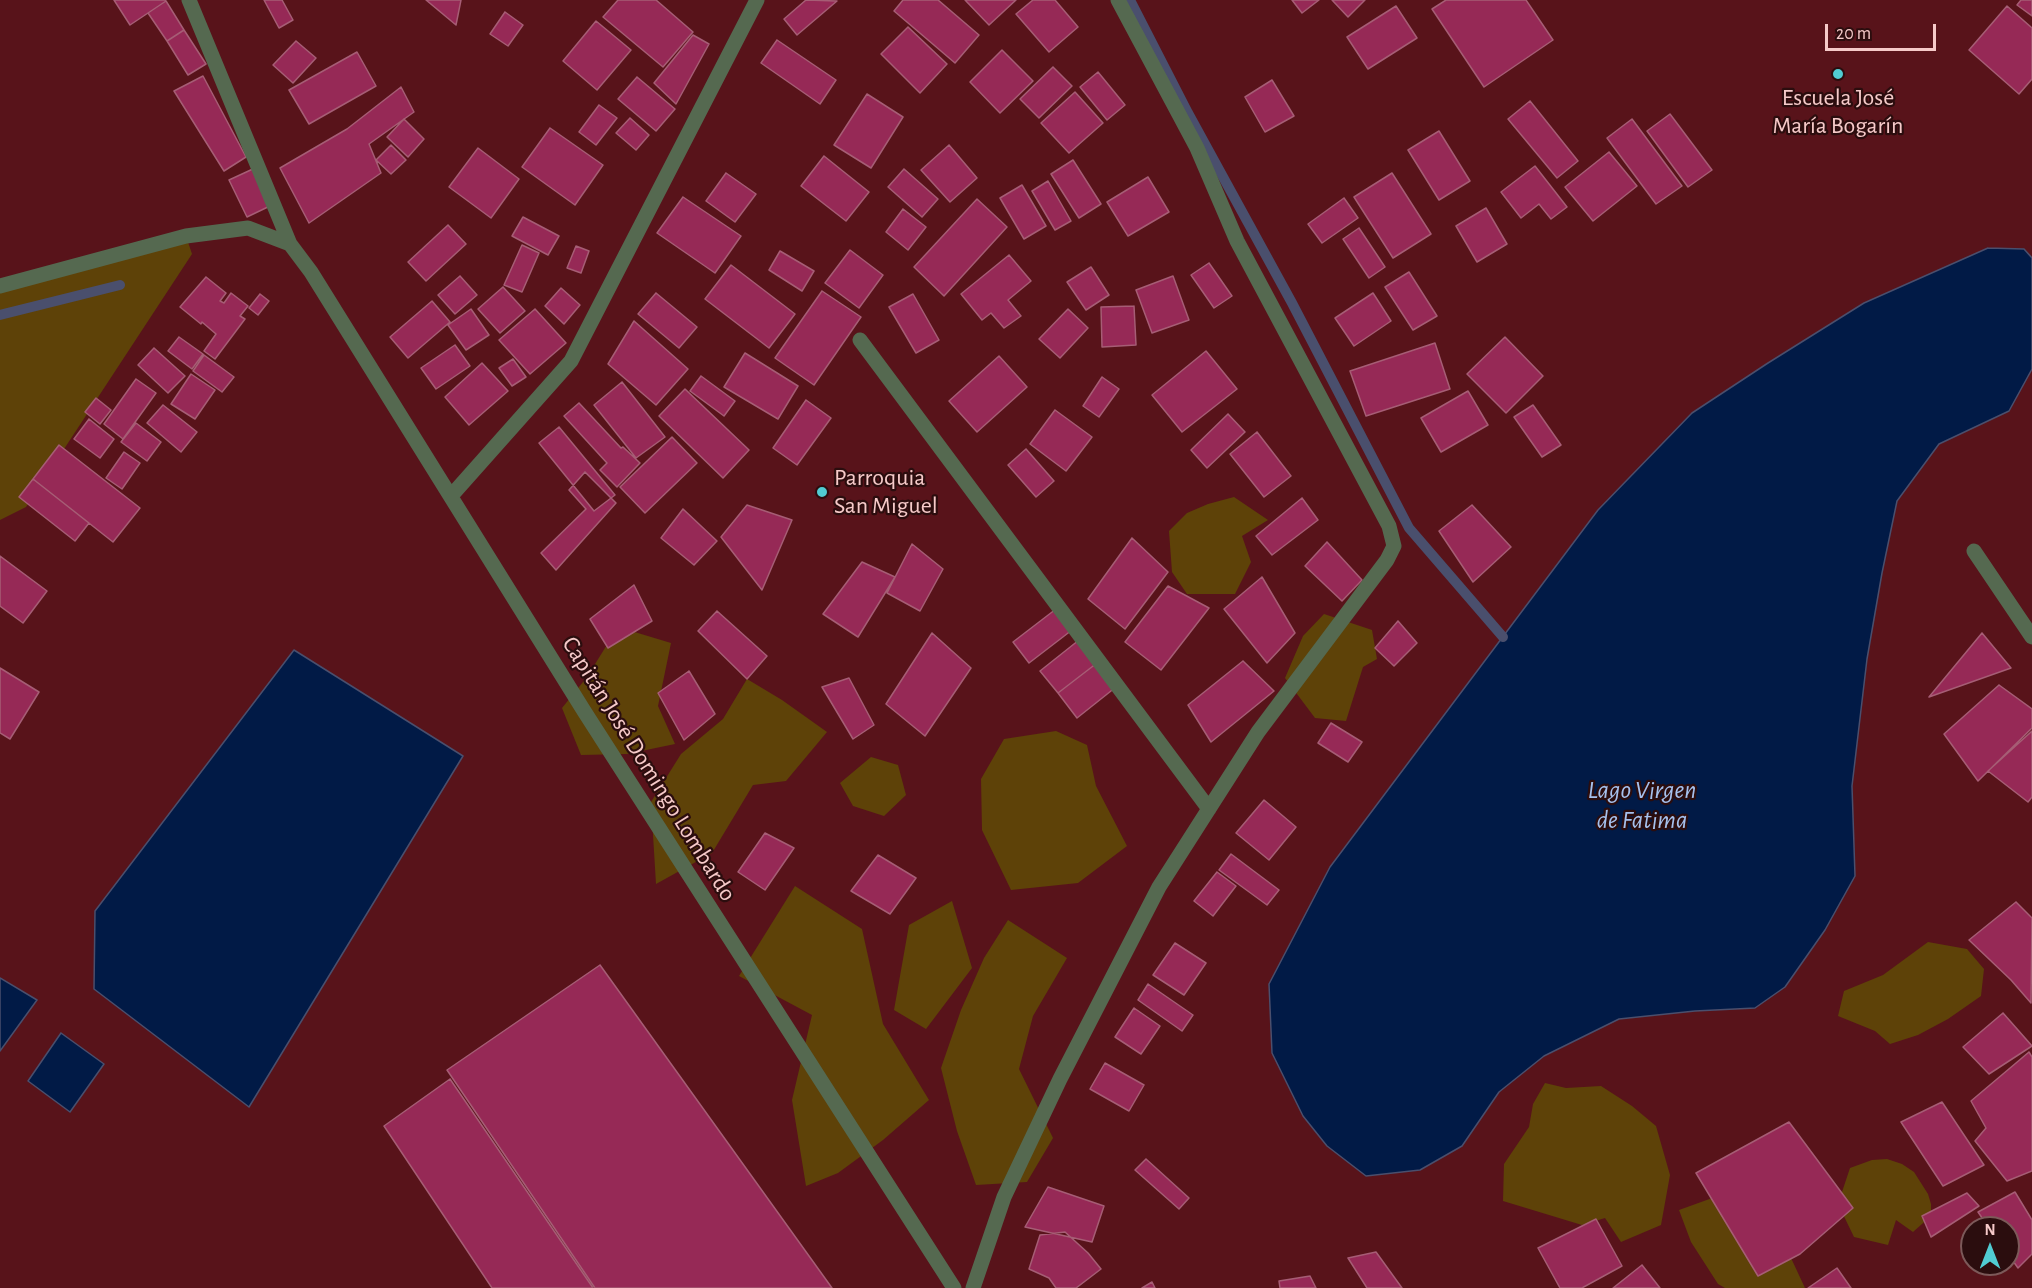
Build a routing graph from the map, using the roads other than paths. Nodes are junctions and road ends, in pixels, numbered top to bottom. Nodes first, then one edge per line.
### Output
1 (189, 0) edge
2 (757, 0) edge
3 (1118, 0) edge
4 (290, 244) junction
5 (0, 286) edge
6 (860, 340) dead end
7 (451, 495) junction
8 (1974, 551) dead end
9 (2032, 637) edge
10 (1209, 808) junction
11 (954, 1288) edge
12 (973, 1288) edge

1 - 4 street, Capitán José Domingo Lombardo
2 - 7 street
3 - 10 street
4 - 5 street
4 - 7 street, Capitán José Domingo Lombardo
6 - 10 street
7 - 11 street, Capitán José Domingo Lombardo
8 - 9 street
10 - 12 street

